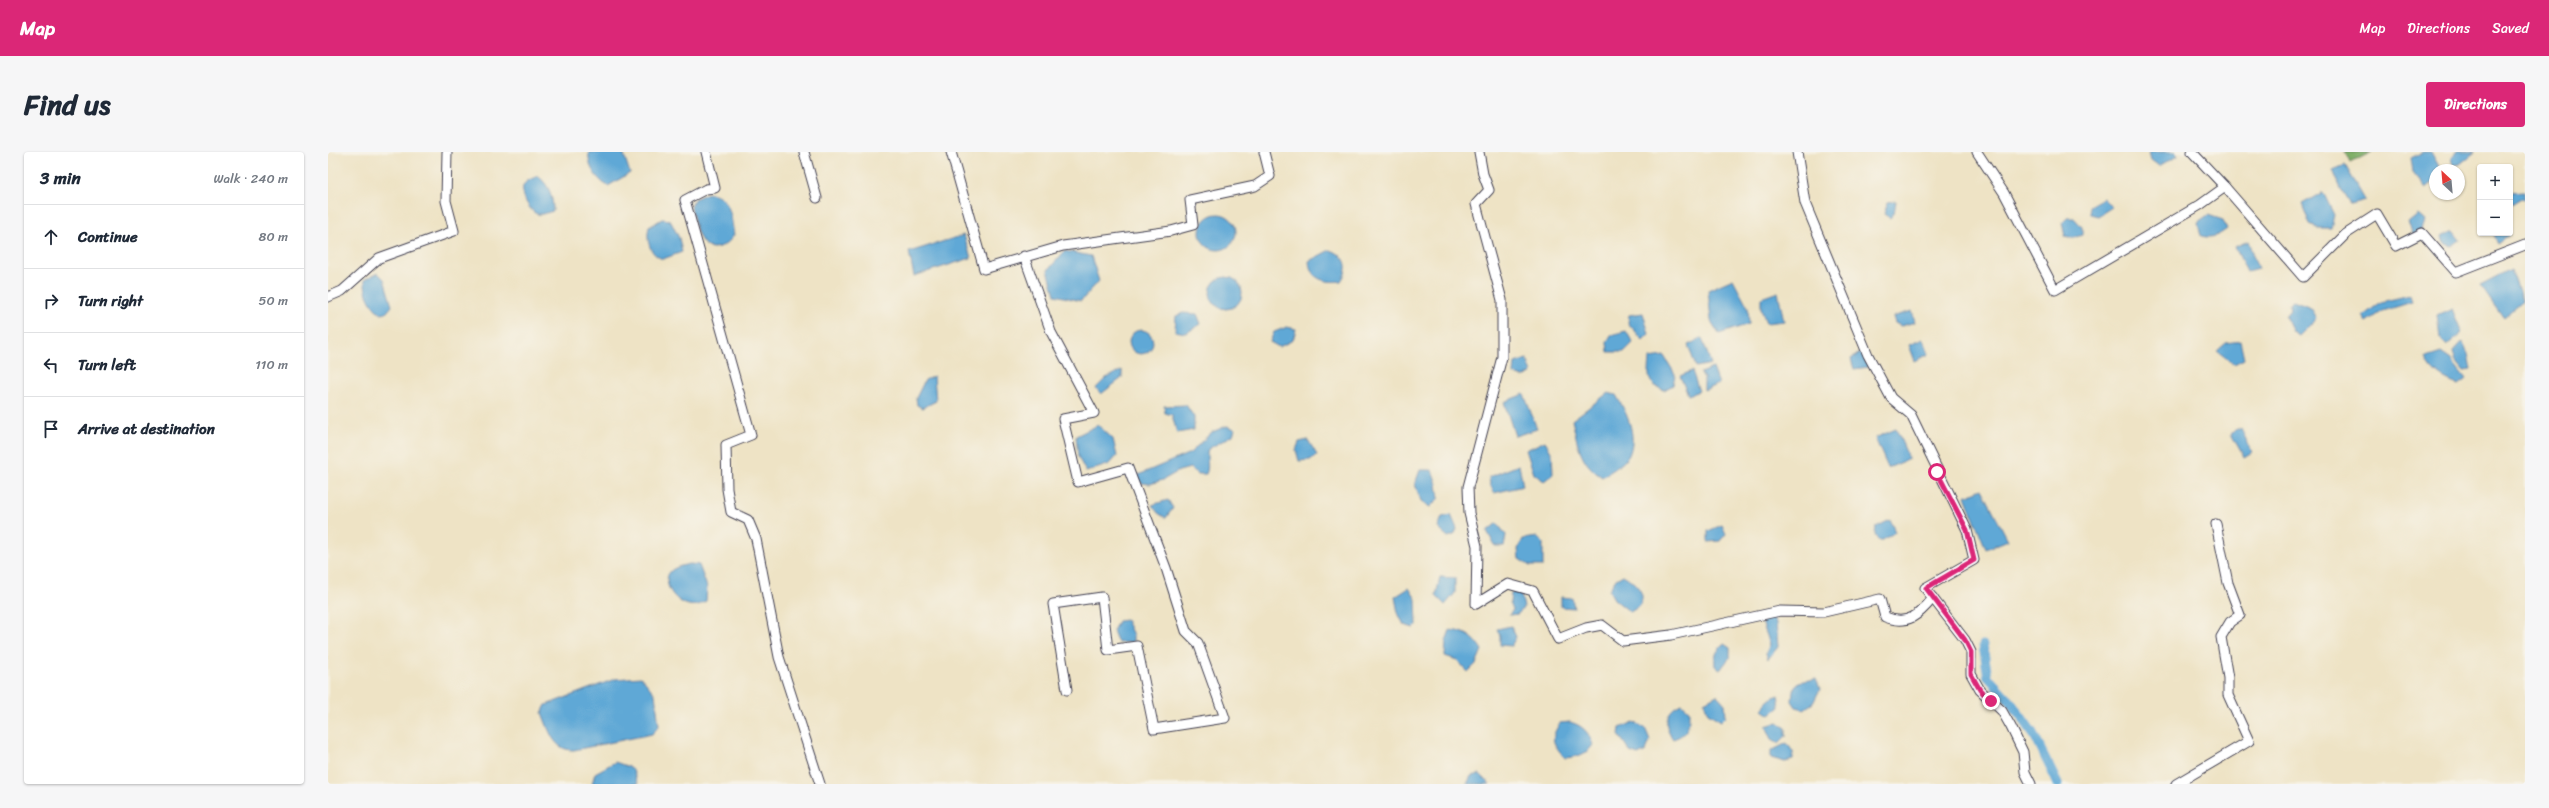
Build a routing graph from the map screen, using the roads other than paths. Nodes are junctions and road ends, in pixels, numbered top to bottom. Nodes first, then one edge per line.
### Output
1 (447, 152) edge
2 (706, 152) edge
3 (804, 152) edge
4 (951, 152) edge
5 (1264, 152) edge
6 (1479, 152) edge
7 (1797, 152) edge
8 (1978, 152) edge
9 (2192, 152) edge
10 (2225, 187) junction
11 (817, 198) dead end
12 (2525, 245) edge
13 (1024, 256) junction
14 (328, 297) edge
15 (2216, 524) dead end
16 (1933, 598) junction
17 (1067, 690) dead end
18 (820, 784) edge
19 (2031, 784) edge
20 (2176, 784) edge

1 - 14 street
2 - 18 street
3 - 11 street
4 - 13 street
5 - 13 street
6 - 16 street
7 - 16 street
8 - 10 street
9 - 10 street
10 - 12 street
13 - 17 street
15 - 20 street
16 - 19 street

